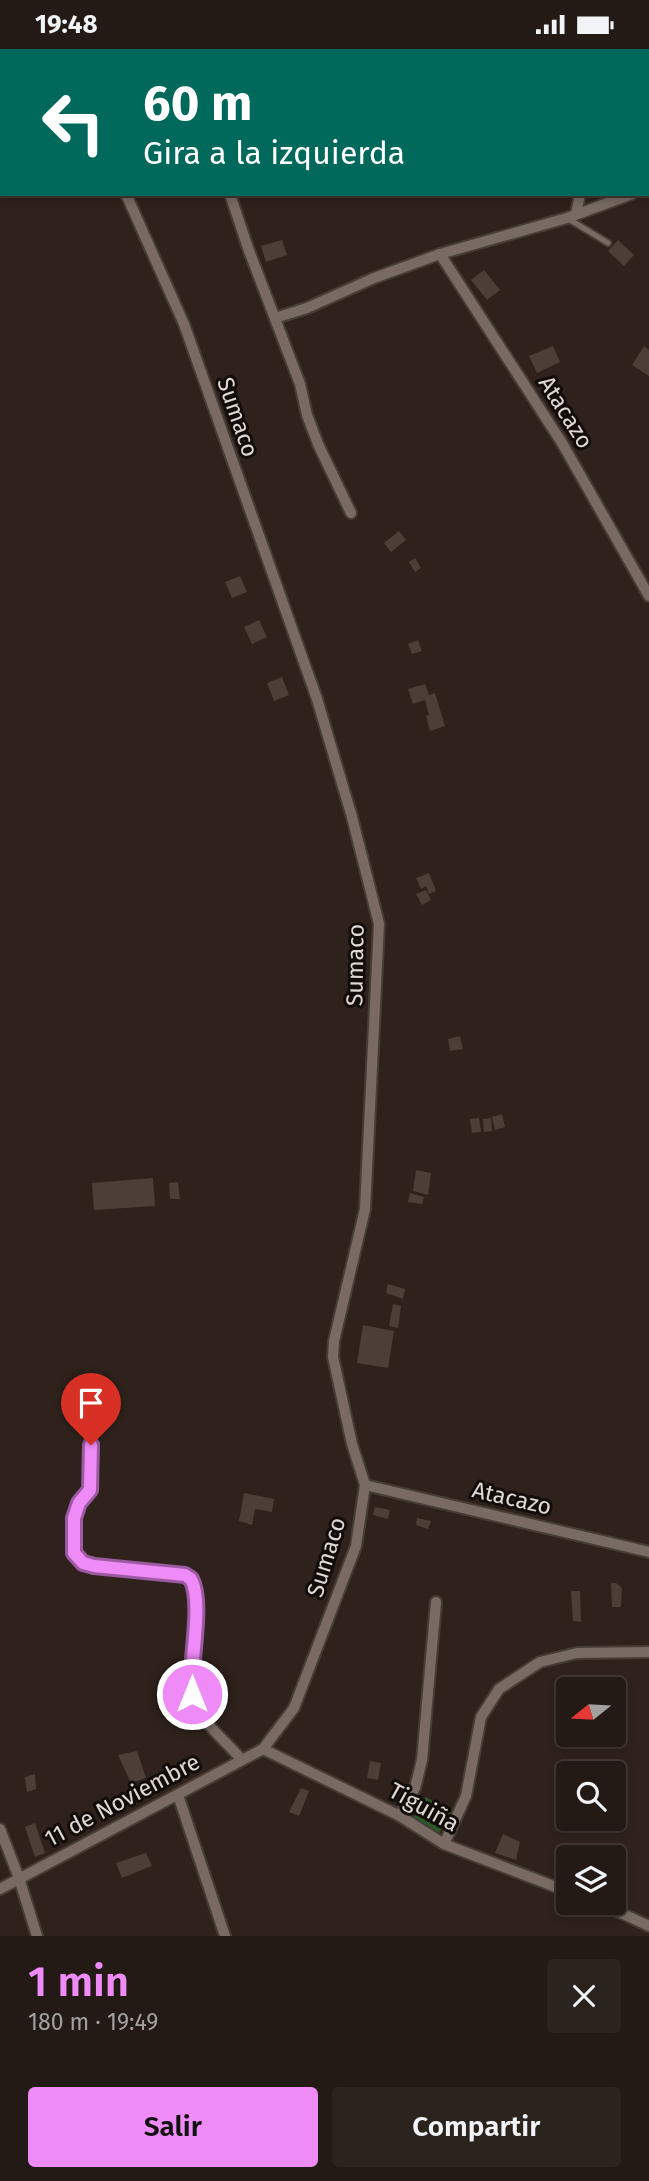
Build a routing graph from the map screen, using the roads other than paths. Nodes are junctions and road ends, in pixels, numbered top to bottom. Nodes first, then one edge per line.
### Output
1 (127, 196) edge
2 (231, 196) edge
3 (579, 196) edge
4 (600, 196) edge
5 (626, 196) edge
6 (610, 202) junction
7 (571, 216) junction
8 (608, 243) dead end
9 (440, 254) junction
10 (275, 318) junction
11 (351, 513) dead end
12 (649, 596) edge
13 (90, 1423) dead end
14 (365, 1485) junction
15 (649, 1552) edge
16 (436, 1602) dead end
17 (649, 1652) edge
18 (263, 1749) junction
19 (241, 1759) junction
20 (178, 1795) junction
21 (400, 1816) junction
22 (0, 1829) edge
23 (444, 1844) junction
24 (19, 1878) junction
25 (556, 1887) edge
26 (0, 1889) edge
27 (625, 1915) edge
28 (649, 1926) edge
29 (37, 1936) edge
30 (225, 1936) edge

1 - 14 street, Sumaco
2 - 10 street
3 - 7 street
4 - 6 street
5 - 6 street
6 - 7 street
7 - 8 lane
7 - 9 street
9 - 10 street
9 - 12 street, Atacazo
10 - 11 street
13 - 19 street
14 - 15 street, Atacazo
14 - 18 street, Sumaco
16 - 21 street
17 - 23 street
18 - 19 street, 11 de Noviembre
18 - 21 street, Tiguiña
19 - 20 street, 11 de Noviembre
20 - 24 street, 11 de Noviembre
20 - 30 street
21 - 23 street, Tiguiña
22 - 24 street
23 - 25 street, Tiguiña
24 - 26 street, 11 de Noviembre
24 - 29 street
27 - 28 street

